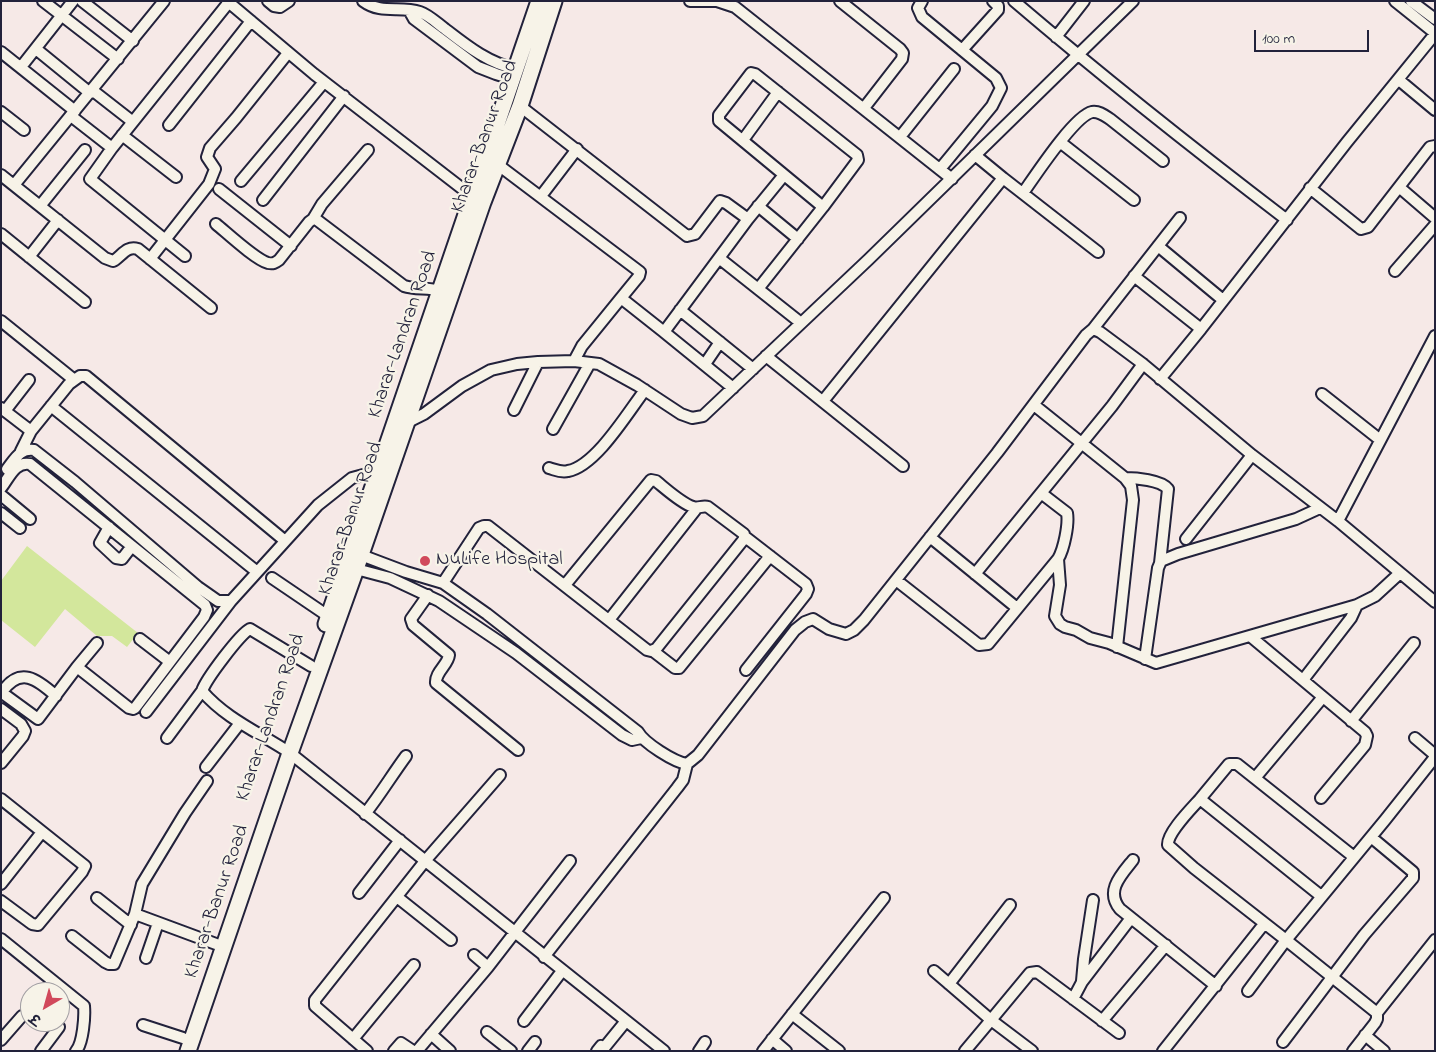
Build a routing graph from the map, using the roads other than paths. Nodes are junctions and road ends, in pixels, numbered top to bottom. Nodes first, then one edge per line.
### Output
1 (43, 1) edge
2 (73, 1) edge
3 (82, 1) edge
4 (164, 1) edge
5 (268, 1) edge
6 (289, 1) edge
7 (690, 1) edge
8 (716, 1) edge
9 (840, 1) edge
10 (922, 1) edge
11 (993, 1) edge
12 (1014, 1) edge
13 (1084, 1) edge
14 (1133, 1) edge
15 (1395, 1) edge
16 (1411, 1) edge
17 (228, 2) edge
18 (368, 2) edge
19 (722, 2) edge
20 (542, 5) edge
21 (1433, 15) edge
22 (62, 17) junction
23 (251, 21) junction
24 (1435, 33) edge
25 (1056, 38) junction
26 (133, 40) junction
27 (36, 49) junction
28 (962, 50) junction
29 (1, 52) edge
30 (288, 52) junction
31 (1076, 55) junction
32 (118, 59) junction
33 (21, 68) junction
34 (954, 70) dead end
35 (514, 74) junction
36 (1399, 80) junction
37 (324, 82) junction
38 (91, 92) junction
39 (778, 92) junction
40 (344, 96) junction
41 (520, 106) junction
42 (864, 108) junction
43 (1435, 110) edge
44 (1, 112) edge
45 (73, 114) junction
46 (133, 122) junction
47 (169, 126) dead end
48 (24, 130) dead end
49 (122, 135) junction
50 (900, 138) junction
51 (743, 140) junction
52 (1060, 142) junction
53 (1434, 145) edge
54 (112, 148) junction
55 (577, 149) junction
56 (85, 150) dead end
57 (368, 150) dead end
58 (975, 155) junction
59 (1163, 161) dead end
60 (497, 164) junction
61 (940, 169) junction
62 (784, 174) junction
63 (1, 175) edge
64 (176, 177) dead end
65 (1003, 178) junction
66 (952, 179) junction
67 (241, 181) dead end
68 (14, 185) junction
69 (1399, 187) junction
70 (1310, 188) junction
71 (219, 189) dead end
72 (1023, 193) junction
73 (541, 196) junction
74 (263, 200) dead end
75 (477, 200) junction
76 (1134, 200) dead end
77 (40, 206) junction
78 (758, 206) junction
79 (823, 206) junction
80 (1180, 218) dead end
81 (1435, 218) edge
82 (313, 219) junction
83 (748, 219) junction
84 (58, 220) junction
85 (1287, 220) junction
86 (216, 224) dead end
87 (1435, 224) edge
88 (1, 234) edge
89 (164, 239) junction
90 (798, 239) junction
91 (291, 246) junction
92 (1158, 246) junction
93 (1098, 252) dead end
94 (184, 256) dead end
95 (29, 257) junction
96 (719, 258) junction
97 (150, 259) junction
98 (1395, 272) dead end
99 (1134, 276) junction
100 (758, 289) junction
101 (440, 291) junction
102 (621, 298) junction
103 (1223, 300) junction
104 (85, 302) dead end
105 (211, 308) dead end
106 (680, 310) junction
107 (1, 321) edge
108 (801, 323) junction
109 (1093, 329) junction
110 (1201, 329) junction
111 (664, 332) junction
112 (1435, 336) edge
113 (720, 342) junction
114 (766, 356) junction
115 (538, 362) junction
116 (574, 362) junction
117 (590, 363) junction
118 (705, 364) junction
119 (1143, 364) junction
120 (753, 369) junction
121 (73, 379) junction
122 (1160, 379) junction
123 (29, 380) dead end
124 (733, 388) junction
125 (646, 390) junction
126 (1322, 394) dead end
127 (823, 401) junction
128 (1034, 405) junction
129 (50, 406) junction
130 (3, 409) edge
131 (514, 410) dead end
132 (401, 421) junction
133 (553, 429) dead end
134 (31, 431) junction
135 (1379, 439) junction
136 (1082, 442) junction
137 (21, 451) junction
138 (1252, 455) junction
139 (903, 466) dead end
140 (549, 468) dead end
141 (378, 471) junction
142 (1, 476) edge
143 (1125, 478) junction
144 (1, 488) edge
145 (1041, 493) junction
146 (1, 495) edge
147 (697, 508) junction
148 (1320, 508) junction
149 (1, 512) edge
150 (30, 519) dead end
151 (1338, 521) junction
152 (109, 527) junction
153 (20, 528) dead end
154 (744, 536) junction
155 (930, 537) junction
156 (1186, 539) dead end
157 (284, 540) junction
158 (132, 546) junction
159 (359, 551) junction
160 (770, 556) junction
161 (1058, 559) junction
162 (1160, 563) junction
163 (256, 571) junction
164 (1400, 573) junction
165 (975, 574) junction
166 (272, 578) dead end
167 (896, 580) junction
168 (443, 583) junction
169 (566, 585) junction
170 (428, 595) junction
171 (1434, 600) edge
172 (231, 601) junction
173 (1357, 605) junction
174 (1017, 608) junction
175 (328, 616) junction
176 (609, 620) junction
177 (1250, 636) junction
178 (140, 639) dead end
179 (97, 643) dead end
180 (1414, 643) dead end
181 (1117, 647) junction
182 (653, 651) junction
183 (1145, 658) junction
184 (170, 662) junction
185 (311, 666) junction
186 (77, 667) junction
187 (746, 670) dead end
188 (1303, 680) junction
189 (202, 691) junction
190 (2, 692) edge
191 (56, 696) junction
192 (1323, 696) junction
193 (1, 709) edge
194 (146, 712) dead end
195 (1352, 720) junction
196 (240, 723) junction
197 (167, 738) dead end
198 (641, 738) junction
199 (1415, 738) dead end
200 (287, 750) junction
201 (518, 750) dead end
202 (406, 756) dead end
203 (1435, 756) edge
204 (1, 764) edge
205 (687, 764) junction
206 (206, 767) dead end
207 (500, 775) dead end
208 (1255, 778) junction
209 (207, 782) dead end
210 (1200, 798) junction
211 (1321, 798) dead end
212 (1, 799) edge
213 (366, 814) junction
214 (42, 832) junction
215 (1371, 837) junction
216 (400, 840) junction
217 (1354, 857) junction
218 (1132, 860) dead end
219 (425, 861) junction
220 (570, 861) dead end
221 (1, 884) edge
222 (359, 893) dead end
223 (1321, 896) junction
224 (397, 897) junction
225 (97, 898) dead end
226 (884, 898) dead end
227 (1093, 900) dead end
228 (1, 901) edge
229 (1010, 905) dead end
230 (136, 914) junction
231 (1131, 918) junction
232 (158, 923) junction
233 (1264, 924) junction
234 (131, 925) junction
235 (515, 932) junction
236 (72, 936) dead end
237 (1, 939) edge
238 (451, 940) dead end
239 (1286, 940) junction
240 (1435, 940) edge
241 (216, 944) junction
242 (1166, 946) junction
243 (474, 956) dead end
244 (544, 956) junction
245 (146, 958) dead end
246 (414, 965) dead end
247 (488, 967) junction
248 (562, 971) junction
249 (934, 971) dead end
250 (1332, 975) junction
251 (1082, 982) junction
252 (949, 984) junction
253 (1216, 986) junction
254 (1248, 991) dead end
255 (1072, 999) junction
256 (1377, 1012) junction
257 (792, 1014) junction
258 (20, 1018) edge
259 (524, 1020) dead end
260 (991, 1020) junction
261 (626, 1021) junction
262 (1102, 1021) junction
263 (143, 1025) dead end
264 (55, 1032) edge
265 (487, 1032) dead end
266 (1118, 1033) dead end
267 (431, 1034) junction
268 (1365, 1035) junction
269 (353, 1039) junction
270 (1, 1040) edge
271 (772, 1040) junction
272 (535, 1042) dead end
273 (1282, 1042) dead end
274 (183, 1047) edge
275 (41, 1051) edge
276 (76, 1051) edge
277 (367, 1051) edge
278 (394, 1051) edge
279 (413, 1051) edge
280 (417, 1051) edge
281 (450, 1051) edge
282 (511, 1051) edge
283 (528, 1051) edge
284 (597, 1051) edge
285 (664, 1051) edge
286 (763, 1051) edge
287 (786, 1051) edge
288 (839, 1051) edge
289 (965, 1051) edge
290 (1032, 1051) edge
291 (1163, 1051) edge
292 (1353, 1051) edge
293 (1384, 1051) edge

1 - 22 street
2 - 22 street
3 - 26 street
4 - 26 street
5 - 6 street
7 - 8 street
8 - 19 street
9 - 42 street
10 - 28 street
11 - 28 street
12 - 25 street
13 - 25 street
14 - 31 street
15 - 24 street
16 - 21 street
17 - 23 street
17 - 46 street
18 - 35 street
19 - 42 street
20 - 35 highway, Kharar-Landran Road
20 - 41 highway, Kharar-Banur Road
22 - 27 street
22 - 32 street
23 - 30 street
23 - 47 street
24 - 36 street
25 - 31 street
26 - 32 street
27 - 33 street
27 - 38 street
28 - 61 street
29 - 33 street
30 - 37 street
30 - 89 street
31 - 58 street
31 - 85 street
32 - 38 street
33 - 45 street
34 - 50 street
35 - 75 highway, Kharar-Landran Road
36 - 43 street
36 - 70 street
37 - 40 street
37 - 67 street
38 - 45 street
38 - 46 street
39 - 51 street
39 - 51 street
39 - 79 street
40 - 74 street
40 - 75 street
41 - 55 street
41 - 60 highway, Kharar-Banur Road
42 - 50 street
44 - 48 street
45 - 54 street
45 - 68 street
46 - 49 street
49 - 54 street
49 - 64 street
50 - 61 street
51 - 62 street
52 - 59 street
52 - 72 street
52 - 76 street
53 - 69 street
54 - 89 street
55 - 73 street
55 - 83 street
56 - 77 street
57 - 82 street
58 - 65 street
58 - 66 street
60 - 73 street
60 - 75 highway, Kharar-Banur Road
61 - 66 street
62 - 78 street
62 - 79 street
63 - 68 street
65 - 72 street
65 - 127 street
66 - 108 street
68 - 77 street
69 - 70 street
69 - 81 street
70 - 85 street
71 - 91 street
72 - 93 street
73 - 102 street
75 - 101 highway, Kharar-Landran Road
75 - 132 highway, Kharar-Banur Road
77 - 84 street
78 - 83 street
78 - 90 street
79 - 90 street
80 - 92 street
82 - 91 street
82 - 101 street
83 - 96 street
84 - 95 street
84 - 97 street
85 - 103 street
86 - 91 street
87 - 98 street
88 - 95 street
89 - 94 street
89 - 97 street
90 - 100 street
92 - 99 street
92 - 103 street
95 - 104 street
96 - 100 street
96 - 106 street
97 - 105 street
99 - 109 street
99 - 110 street
100 - 108 street
101 - 132 highway, Kharar-Landran Road
102 - 111 street
102 - 116 street
103 - 110 street
106 - 111 street
106 - 113 street
107 - 121 street
108 - 114 street
109 - 119 street
109 - 128 street
110 - 122 street
111 - 118 street
112 - 135 street
113 - 118 street
113 - 120 street
114 - 120 street
114 - 127 street
115 - 116 street
115 - 131 street
115 - 132 street
116 - 117 street
117 - 125 street
117 - 133 street
118 - 124 street
119 - 122 street
119 - 136 street
120 - 124 street
121 - 129 street
121 - 157 street
122 - 138 street
123 - 130 street
124 - 125 street
125 - 140 street
126 - 135 street
127 - 139 street
128 - 136 street
128 - 155 street
129 - 134 street
129 - 163 street
130 - 134 street
132 - 141 highway, Kharar-Landran Road
132 - 159 highway, Kharar-Banur Road
134 - 137 street
135 - 151 street
136 - 143 street
136 - 145 street
137 - 142 street
137 - 172 street
138 - 148 street
138 - 156 street
141 - 157 street
141 - 159 highway, Kharar-Landran Road
143 - 162 street
143 - 181 street
144 - 152 street
145 - 161 street
145 - 165 street
146 - 150 street
147 - 154 street
147 - 169 street
147 - 176 street
148 - 151 street
148 - 162 street
149 - 153 street
151 - 164 street
152 - 158 street
152 - 158 street
154 - 160 street
154 - 182 street
155 - 165 street
155 - 167 street
157 - 163 street
158 - 184 street
159 - 168 street
159 - 170 street
159 - 175 highway, Kharar-Landran Road
159 - 200 highway, Kharar-Banur Road
160 - 182 street
160 - 187 street
161 - 174 street
161 - 181 street
162 - 183 street
163 - 172 street
164 - 171 street
164 - 173 street
165 - 174 street
166 - 175 street
167 - 174 street
167 - 205 street
168 - 169 street
168 - 198 street
169 - 176 street
170 - 198 street
170 - 201 street
172 - 194 street
173 - 177 street
173 - 188 street
175 - 185 highway, Kharar-Landran Road
176 - 182 street
177 - 183 street
177 - 188 street
178 - 184 street
179 - 186 street
180 - 195 street
181 - 183 street
184 - 186 street
185 - 189 street
185 - 200 highway, Kharar-Landran Road
186 - 191 street
188 - 192 street
189 - 196 street
189 - 197 street
190 - 191 street
190 - 191 street
192 - 195 street
192 - 208 street
193 - 204 street
195 - 211 street
196 - 200 street
196 - 206 street
198 - 205 street
199 - 203 street
200 - 213 street
200 - 241 highway, Kharar-Landran Road
200 - 274 highway, Kharar-Banur Road
202 - 213 street
203 - 215 street
205 - 244 street
207 - 219 street
208 - 210 street
208 - 217 street
209 - 230 street
210 - 223 street
210 - 233 street
212 - 214 street
213 - 216 street
214 - 221 street
214 - 228 street
215 - 217 street
215 - 250 street
216 - 219 street
216 - 222 street
217 - 223 street
218 - 231 street
219 - 224 street
219 - 235 street
220 - 235 street
223 - 239 street
224 - 238 street
224 - 269 street
225 - 234 street
226 - 257 street
227 - 251 street
229 - 252 street
230 - 232 street
230 - 234 street
231 - 242 street
231 - 251 street
232 - 241 street
232 - 245 street
233 - 239 street
233 - 253 street
234 - 236 street
235 - 244 street
235 - 247 street
237 - 276 street
239 - 250 street
239 - 254 street
240 - 256 street
241 - 274 highway, Kharar-Landran Road
242 - 253 street
242 - 262 street
243 - 247 street
244 - 248 street
246 - 269 street
247 - 267 street
248 - 259 street
248 - 261 street
249 - 252 street
250 - 256 street
250 - 273 street
251 - 255 street
252 - 260 street
253 - 291 street
255 - 260 street
255 - 262 street
256 - 268 street
257 - 271 street
257 - 288 street
258 - 270 street
260 - 289 street
260 - 290 street
261 - 284 street
261 - 285 street
262 - 266 street
263 - 274 street
264 - 275 street
265 - 282 street
267 - 280 street
267 - 281 street
268 - 292 street
268 - 293 street
269 - 277 street
271 - 286 street
271 - 287 street
272 - 283 street
278 - 279 street

